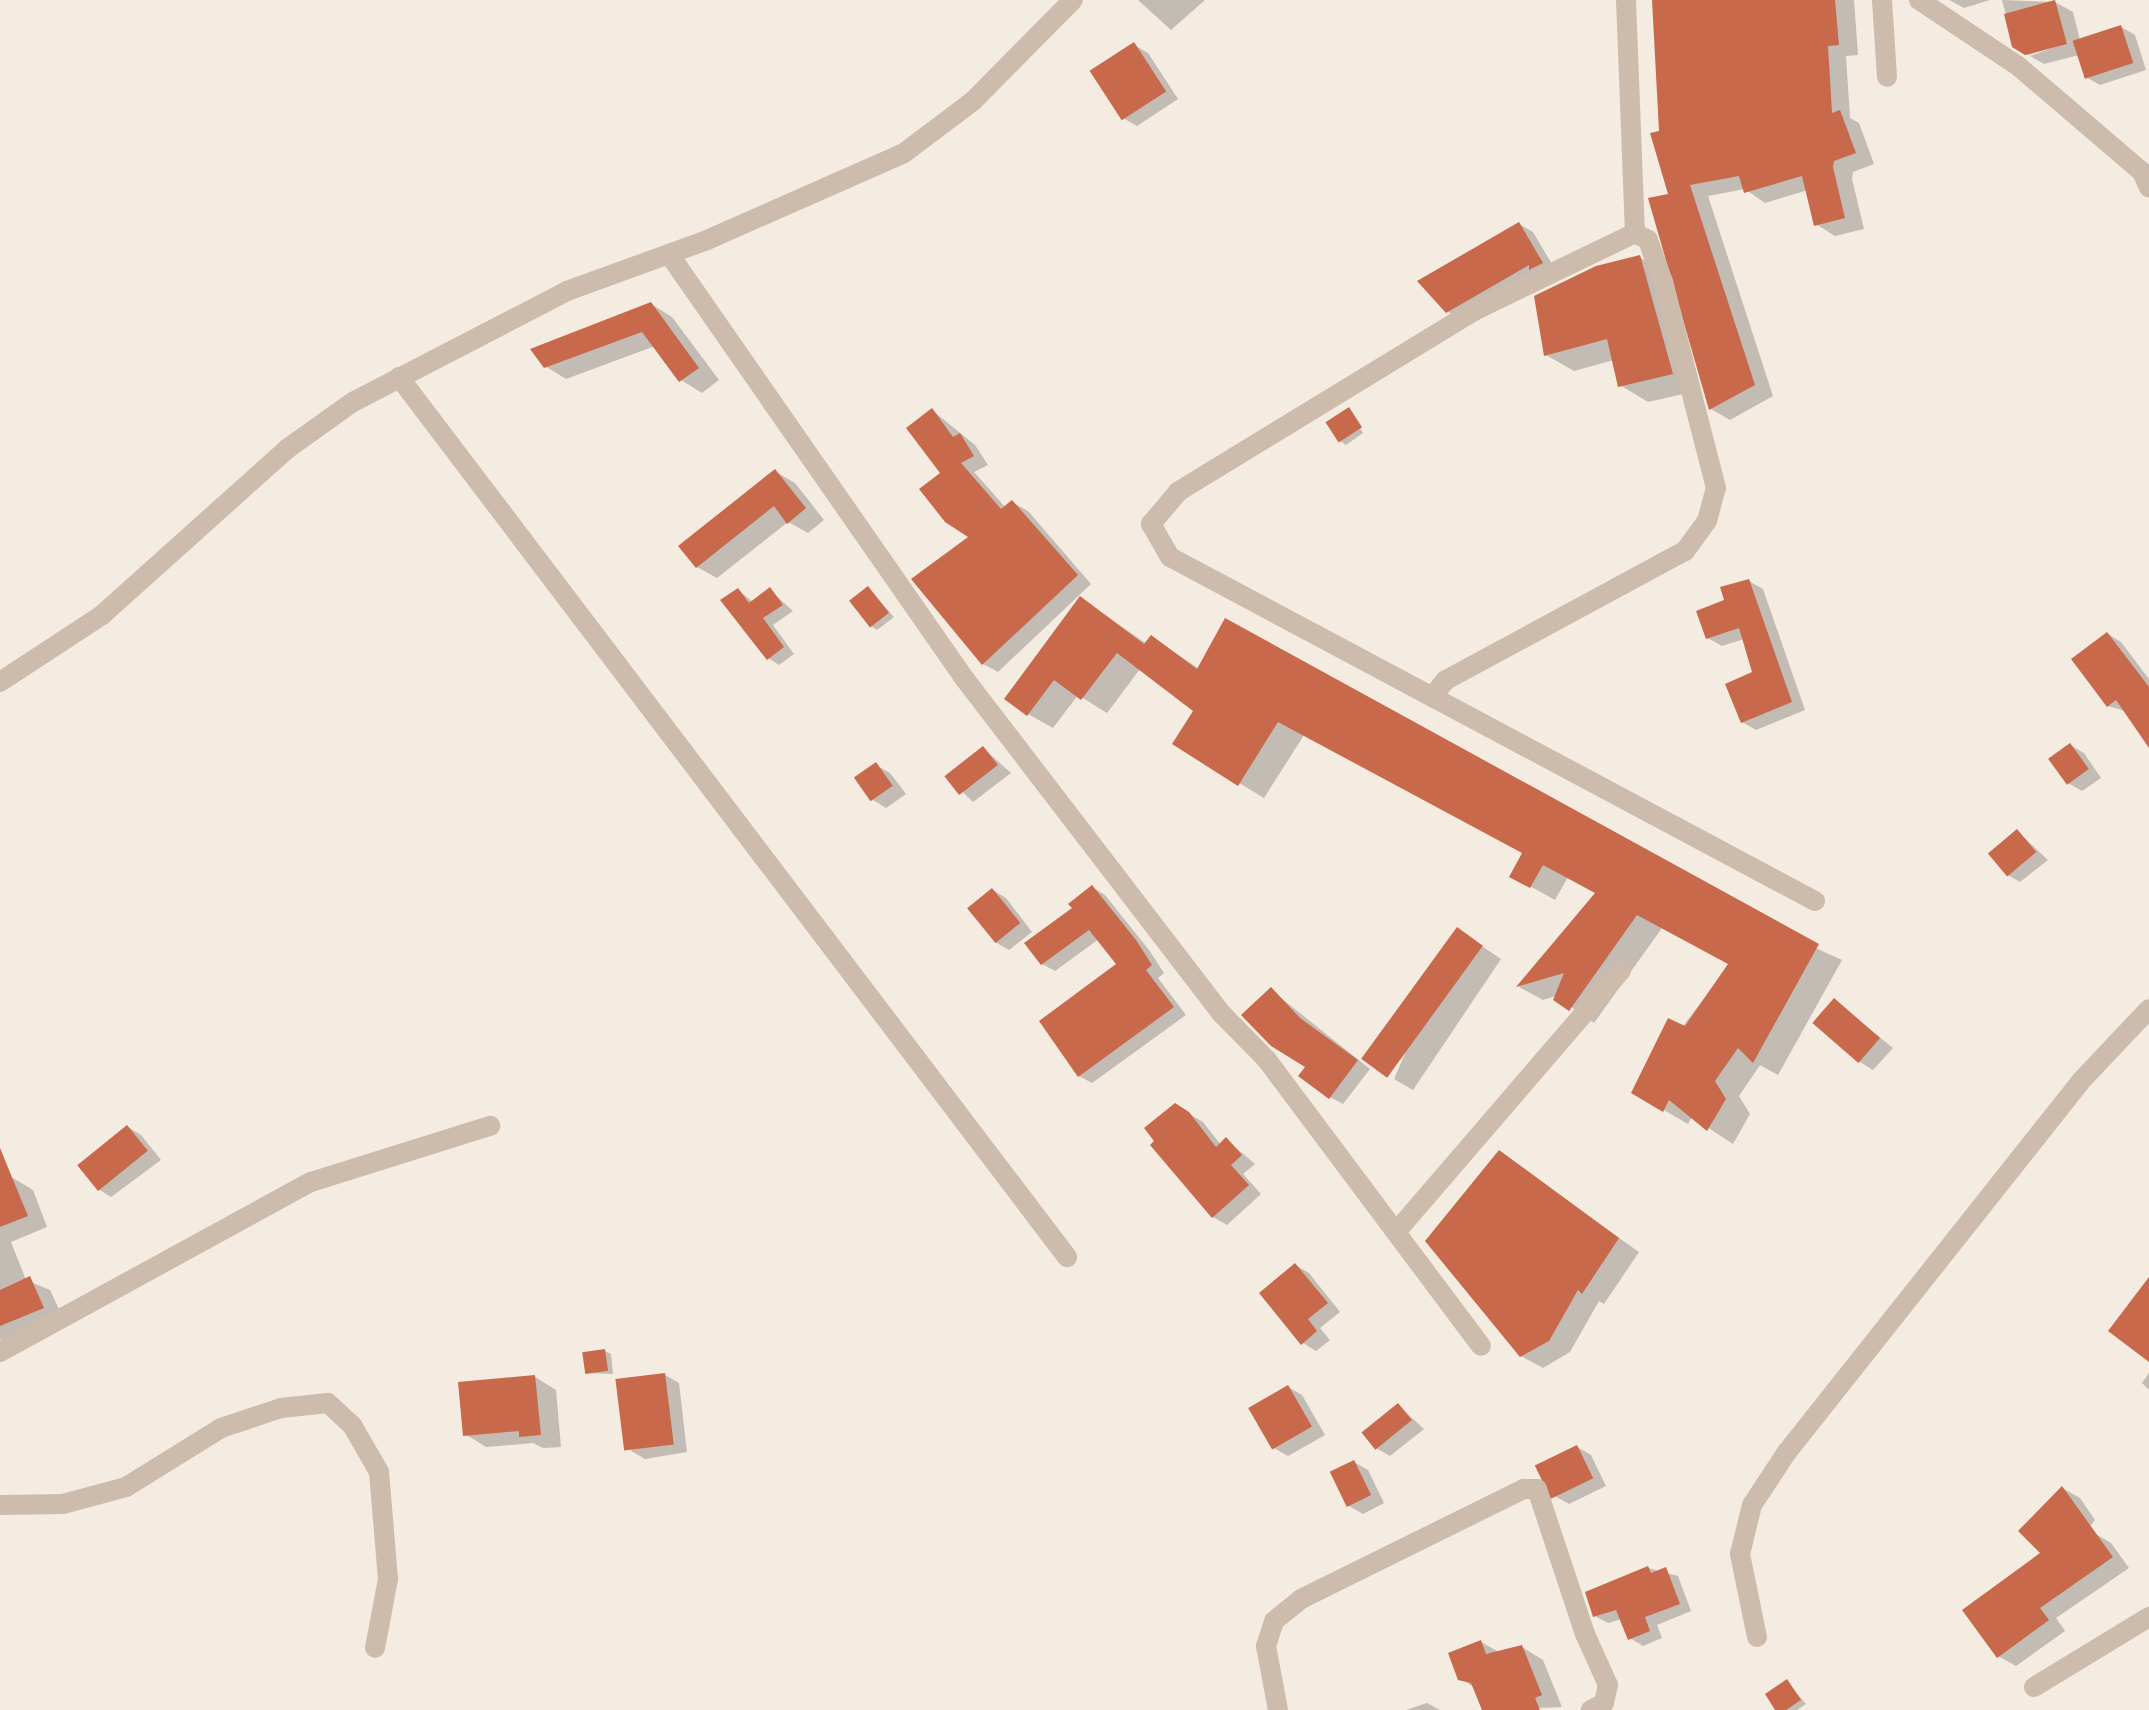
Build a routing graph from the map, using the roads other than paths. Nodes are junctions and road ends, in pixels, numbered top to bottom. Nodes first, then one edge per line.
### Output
1 (1073, 0) edge
2 (1626, 0) edge
3 (1882, 0) edge
4 (1919, 0) edge
5 (1887, 77) dead end
6 (2147, 177) edge
7 (1635, 233) junction
8 (669, 254) junction
9 (399, 377) junction
10 (0, 682) edge
11 (1432, 697) junction
12 (1815, 901) dead end
13 (1621, 970) dead end
14 (2149, 1009) edge
15 (490, 1126) dead end
16 (1396, 1232) junction
17 (1067, 1257) dead end
18 (1481, 1346) dead end
19 (0, 1352) edge
20 (0, 1505) edge
21 (2149, 1617) edge
22 (1757, 1637) dead end
23 (375, 1648) dead end
24 (2034, 1687) dead end
25 (1278, 1710) edge
26 (1591, 1710) edge

1 - 8 street
2 - 7 street
3 - 5 street
4 - 6 street
7 - 11 street
7 - 11 street
8 - 9 street
8 - 16 street
9 - 10 street
9 - 17 street
11 - 12 street
13 - 16 street
14 - 22 street
15 - 19 street
16 - 18 street
20 - 23 street
21 - 24 street
25 - 26 street

